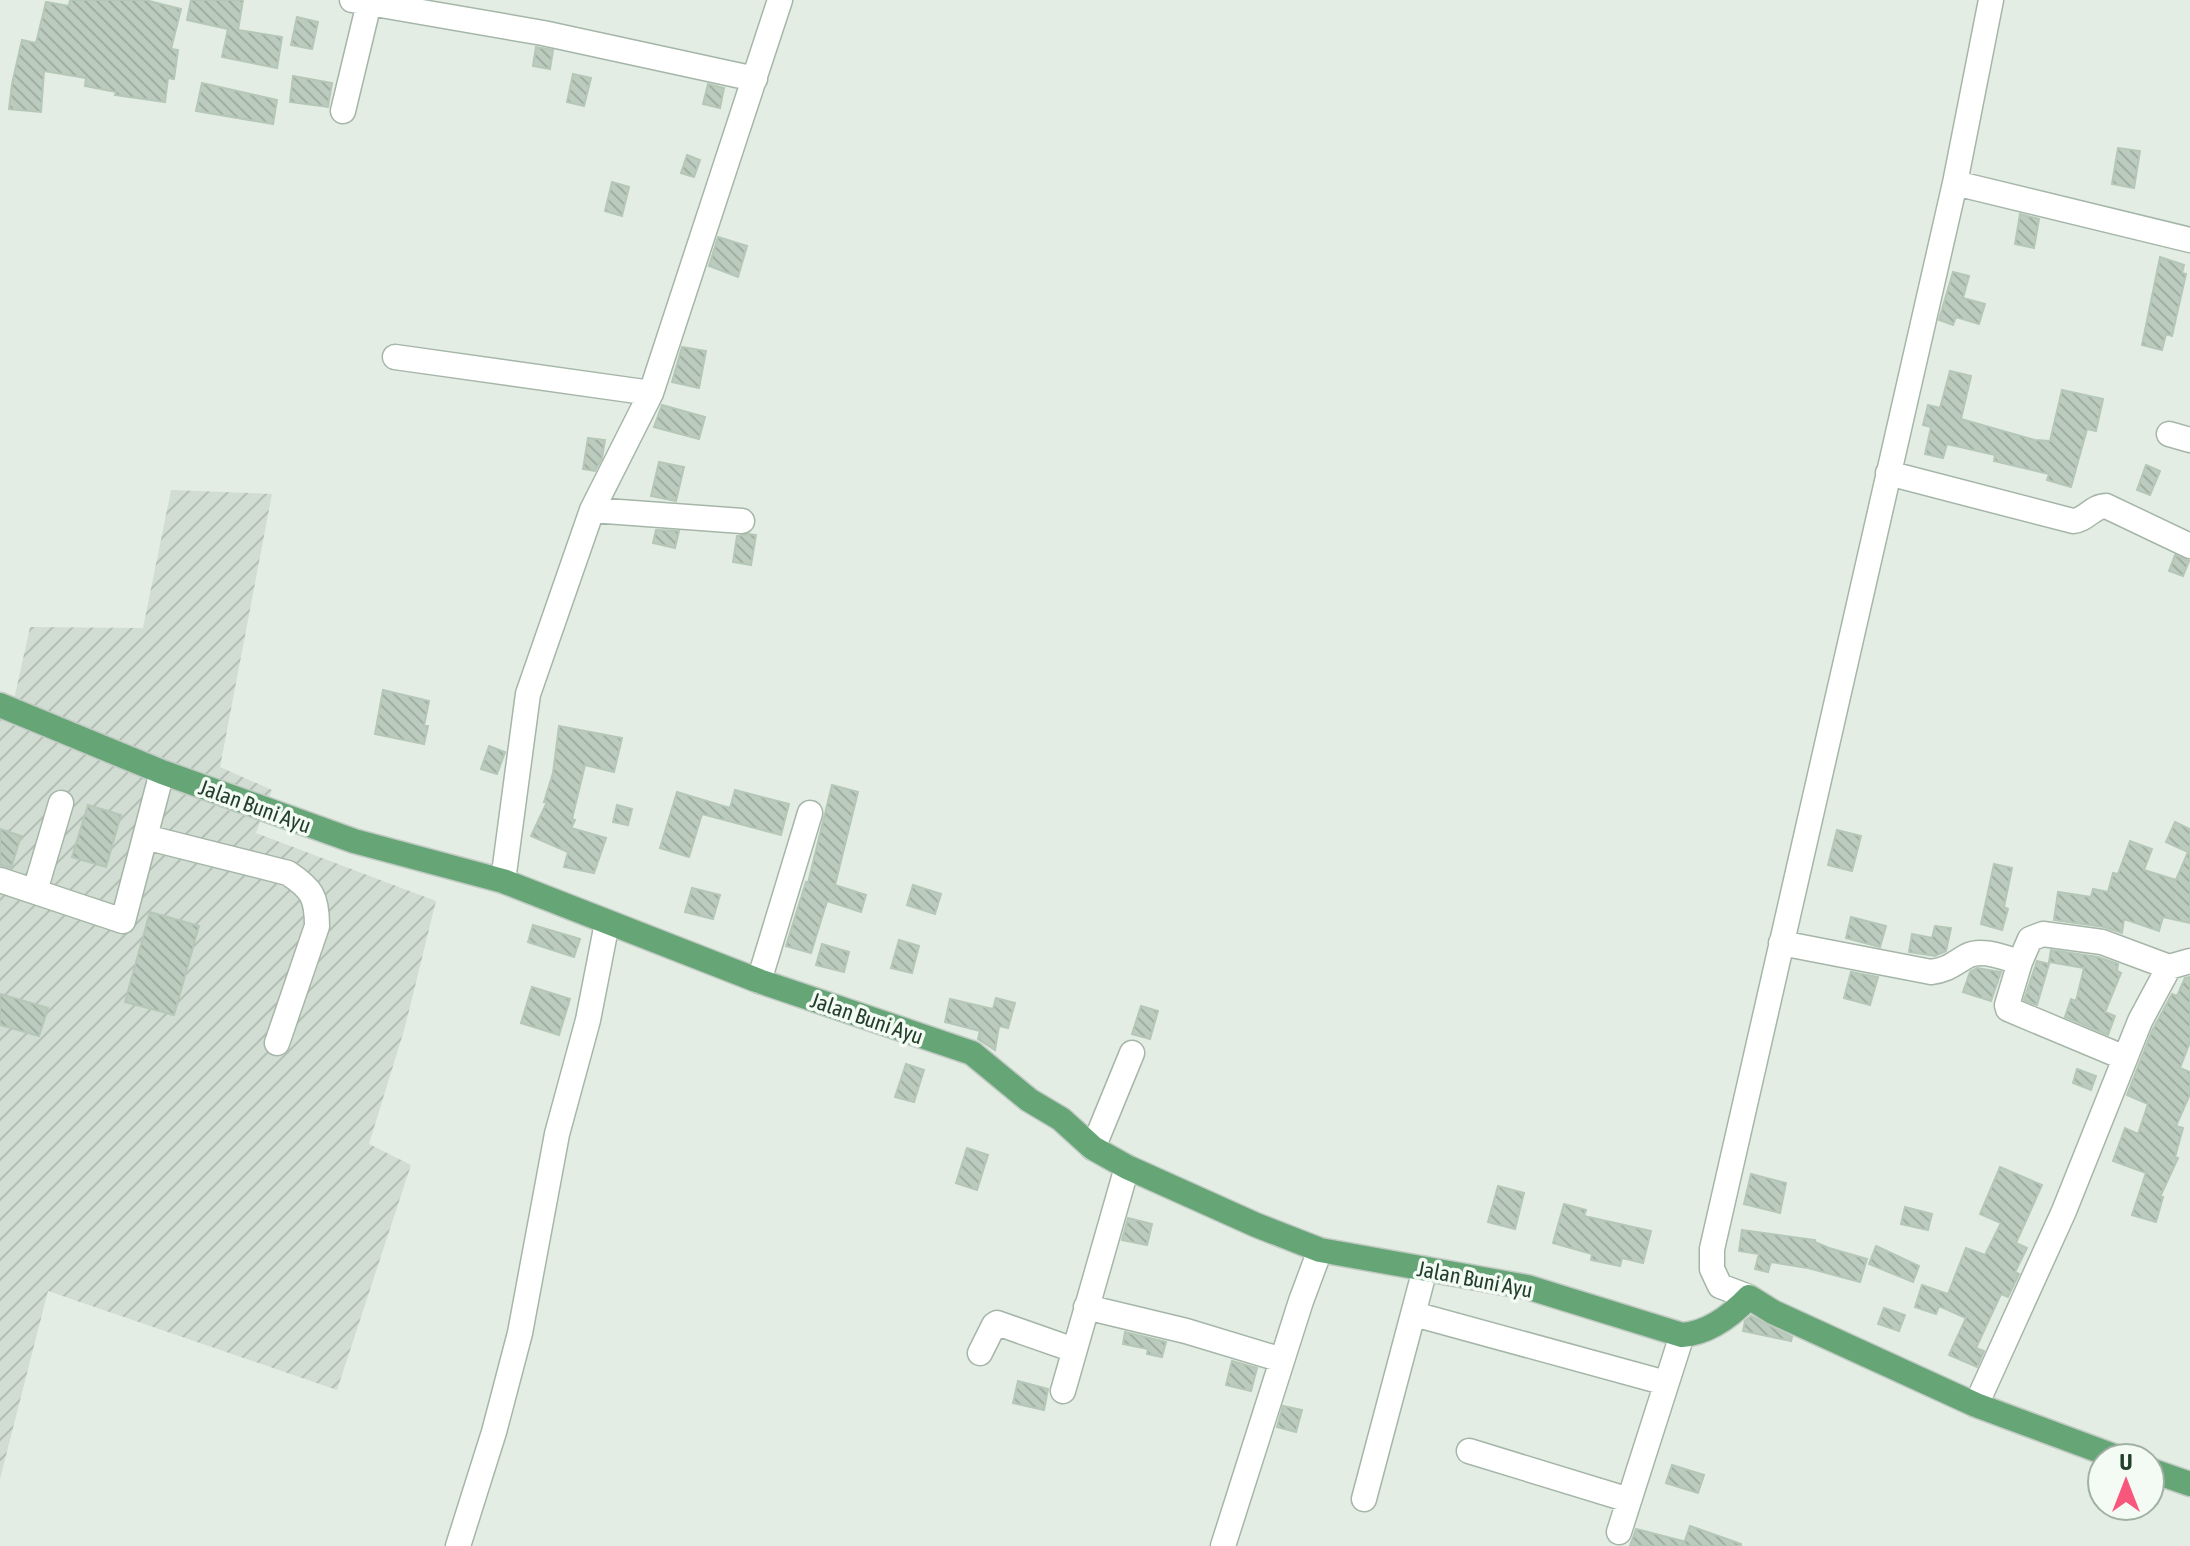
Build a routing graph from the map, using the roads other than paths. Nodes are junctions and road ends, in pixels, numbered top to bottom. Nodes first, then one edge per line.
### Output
1 (780, 0) edge
2 (1991, 0) edge
3 (361, 2) edge
4 (744, 77) junction
5 (343, 111) dead end
6 (1955, 183) junction
7 (2190, 240) edge
8 (395, 357) dead end
9 (651, 393) junction
10 (1888, 473) junction
11 (592, 510) junction
12 (742, 521) dead end
13 (2190, 546) edge
14 (0, 705) edge
15 (162, 772) junction
16 (61, 803) dead end
17 (810, 813) dead end
18 (145, 837) junction
19 (0, 880) edge
20 (503, 881) junction
21 (35, 891) junction
22 (607, 923) junction
23 (1781, 943) junction
24 (2020, 962) junction
25 (2179, 964) edge
26 (759, 981) junction
27 (277, 1043) dead end
28 (1132, 1053) dead end
29 (2125, 1058) junction
30 (1093, 1148) junction
31 (1127, 1167) junction
32 (1320, 1250) junction
33 (1425, 1269) junction
34 (1744, 1302) junction
35 (1086, 1307) junction
36 (1414, 1314) junction
37 (1682, 1335) junction
38 (1074, 1350) junction
39 (980, 1353) dead end
40 (1282, 1360) junction
41 (1666, 1383) junction
42 (1063, 1391) dead end
43 (1976, 1405) junction
44 (2086, 1446) edge
45 (1469, 1451) dead end
46 (2166, 1476) edge
47 (2190, 1484) edge
48 (1364, 1499) dead end
49 (1629, 1500) junction
50 (1619, 1532) dead end
51 (458, 1546) edge
52 (1223, 1546) edge

1 - 4 street
2 - 6 street
3 - 4 street
3 - 5 street
4 - 9 street
6 - 7 street
6 - 10 street
8 - 9 street
9 - 11 street
10 - 13 street
10 - 23 street
11 - 12 street
11 - 20 street
14 - 15 main road, Jalan Buni Ayu
15 - 18 street
15 - 20 main road, Jalan Buni Ayu
16 - 21 street
17 - 26 street
18 - 21 street
18 - 27 street
19 - 21 street
20 - 22 main road, Jalan Buni Ayu
22 - 26 main road, Jalan Buni Ayu
22 - 51 street
23 - 24 street
23 - 34 street
24 - 25 street
24 - 29 street
25 - 29 street
26 - 30 main road, Jalan Buni Ayu
28 - 30 street
29 - 43 street
30 - 31 main road, Jalan Buni Ayu
31 - 32 main road, Jalan Buni Ayu
31 - 35 street
32 - 33 main road, Jalan Buni Ayu
32 - 40 street
33 - 36 street
33 - 37 main road, Jalan Buni Ayu
34 - 37 main road
34 - 43 main road
35 - 38 street
35 - 40 street
36 - 41 street
36 - 48 street
37 - 41 street
38 - 39 street
38 - 42 street
40 - 52 street
41 - 49 street
43 - 44 main road
45 - 49 street
46 - 47 main road
49 - 50 street

